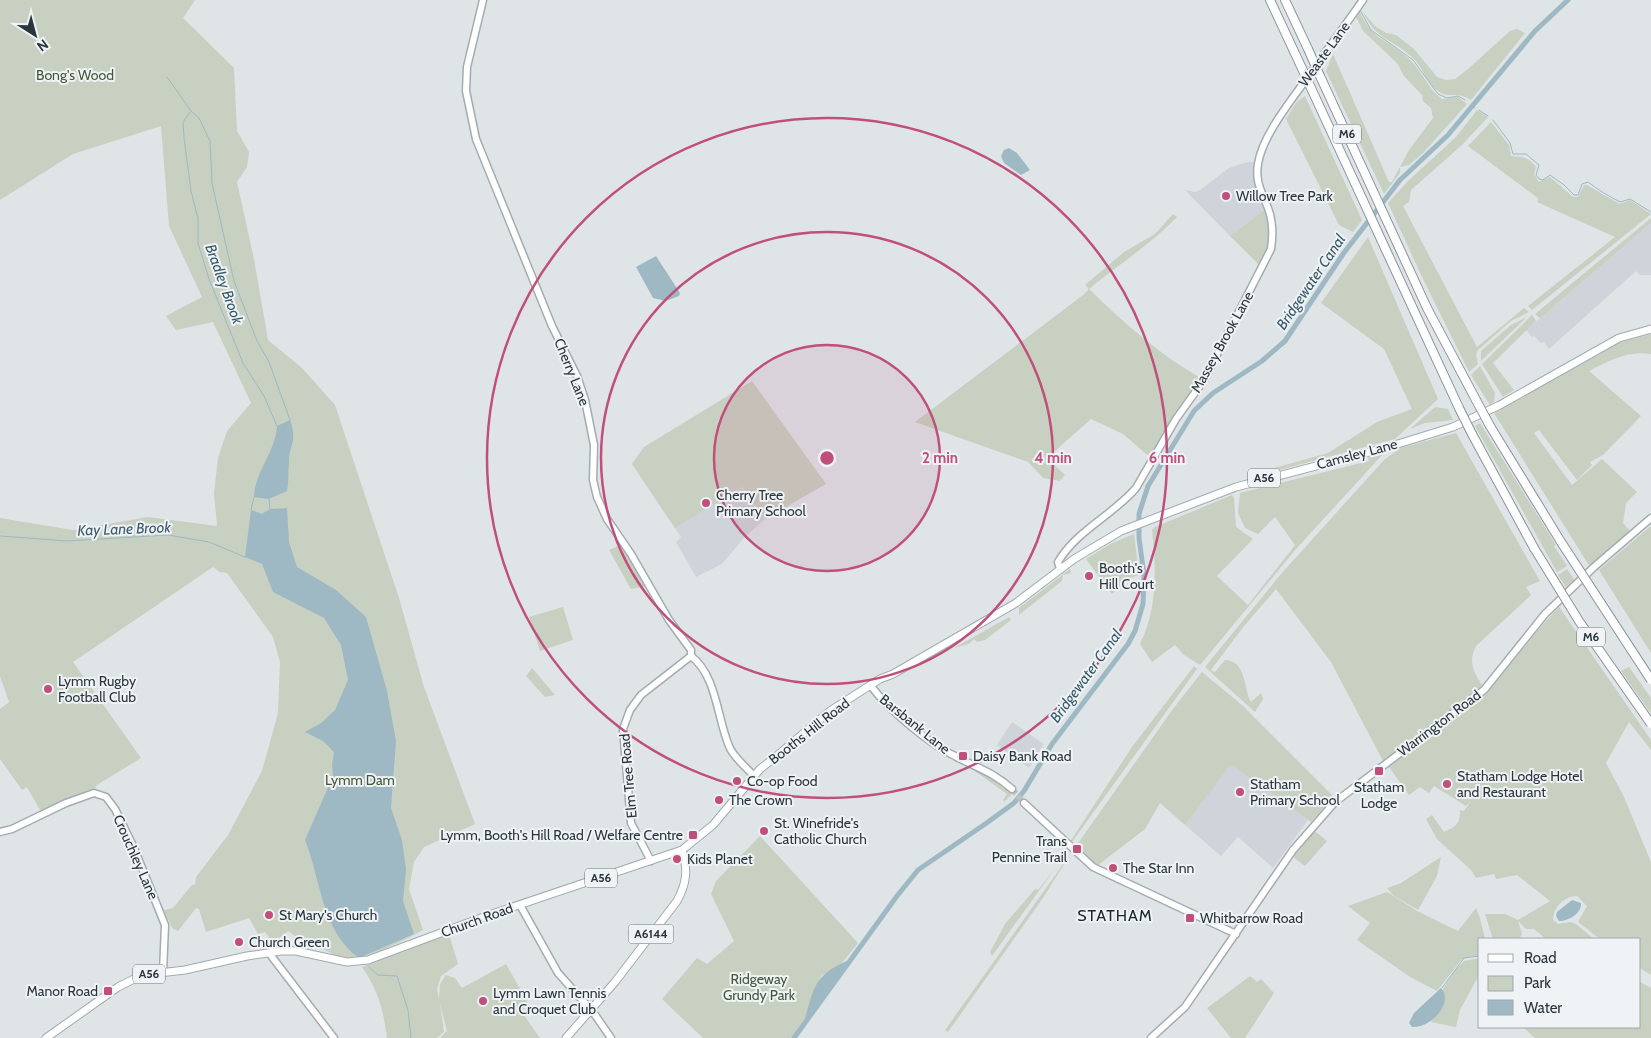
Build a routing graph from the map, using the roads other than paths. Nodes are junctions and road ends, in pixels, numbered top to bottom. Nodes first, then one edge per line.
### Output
1 (483, 0) edge
2 (1270, 0) edge
3 (1285, 0) edge
4 (1363, 0) edge
5 (1286, 108) joint
6 (1651, 330) edge
7 (1651, 518) edge
8 (1060, 570) junction
9 (691, 656) junction
10 (1651, 680) edge
11 (871, 686) junction
12 (1651, 724) edge
13 (754, 776) junction
14 (1012, 789) tunnel mouth
15 (1024, 803) tunnel mouth
16 (0, 832) edge
17 (682, 850) junction
18 (651, 861) junction
19 (520, 905) junction
20 (1236, 934) junction
21 (269, 953) junction
22 (163, 972) junction
23 (592, 1010) junction
24 (46, 1038) edge
25 (334, 1038) edge
26 (566, 1038) edge
27 (611, 1038) edge
28 (1151, 1038) edge

1 - 9 street, Cherry Lane
2 - 12 highway, M6, bridge
3 - 10 highway, M6, bridge
4 - 5 street, Weaste Lane
5 - 8 street, Massey Brook Lane
6 - 8 main road, Camsley Lane / A56
7 - 20 street, Warrington Road
8 - 11 main road, Booths Hill Road / A56
9 - 13 street, Cherry Lane
9 - 18 street, Elm Tree Road
11 - 13 main road, Booths Hill Road / A56
11 - 14 street, Barsbank Lane
13 - 17 main road, Booths Hill Road / A56
15 - 20 street
16 - 22 street, Crouchley Lane
17 - 18 main road, Church Road / A56
17 - 23 main road, A6144
18 - 19 main road, Church Road / A56
19 - 21 main road, Church Road / A56
19 - 23 street
20 - 28 street
21 - 22 main road, A56
21 - 25 street
22 - 24 main road, A56
23 - 26 main road, A6144
23 - 27 street

